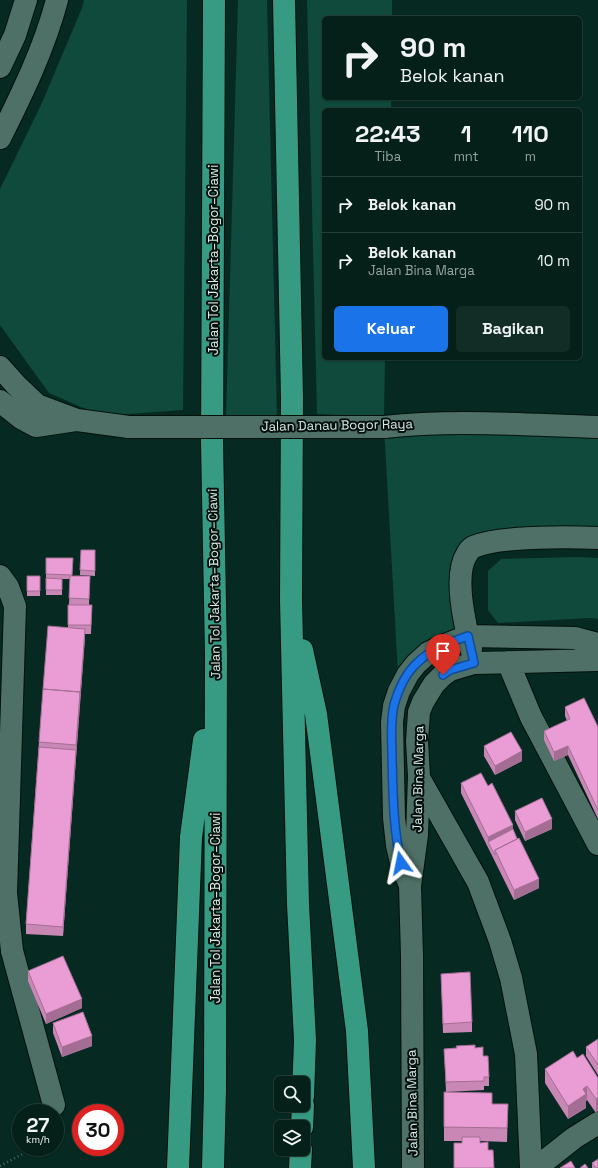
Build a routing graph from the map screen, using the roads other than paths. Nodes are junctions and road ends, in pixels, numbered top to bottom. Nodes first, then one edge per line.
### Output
1 (26, 0) edge
2 (57, 0) edge
3 (214, 0) edge
4 (284, 0) edge
5 (0, 67) edge
6 (0, 138) edge
7 (0, 366) edge
8 (0, 401) edge
9 (77, 420) junction
10 (598, 427) edge
11 (598, 538) edge
12 (0, 576) edge
13 (291, 600) junction
14 (468, 636) junction
15 (598, 644) edge
16 (216, 654) junction
17 (598, 660) edge
18 (508, 662) junction
19 (474, 663) junction
20 (419, 776) junction
21 (598, 844) edge
22 (410, 886) junction
23 (304, 1076) edge
24 (54, 1104) edge
25 (598, 1123) edge
26 (301, 1156) edge
27 (178, 1168) edge
28 (213, 1168) edge
29 (300, 1168) edge
30 (364, 1168) edge
31 (413, 1168) edge
32 (531, 1168) edge
33 (536, 1168) edge

1 - 5 street
2 - 6 street
3 - 16 highway, Jalan Tol Jakarta–Bogor–Ciawi
4 - 13 highway
7 - 9 street, Jalan Danau Bogor Raya
8 - 9 street, Jalan Danau Bogor Raya
9 - 10 street, Jalan Danau Bogor Raya, bridge
11 - 14 street
12 - 24 street
13 - 23 highway
13 - 30 highway
14 - 15 street
14 - 19 street
14 - 22 street
16 - 27 highway
16 - 28 highway, Jalan Tol Jakarta–Bogor–Ciawi
17 - 18 street, Jalan Bina Marga
18 - 19 street, Jalan Bina Marga
18 - 21 street
19 - 20 street, Jalan Bina Marga
20 - 22 street, Jalan Bina Marga
20 - 32 street
22 - 31 street, Jalan Bina Marga
25 - 33 street
26 - 29 highway

